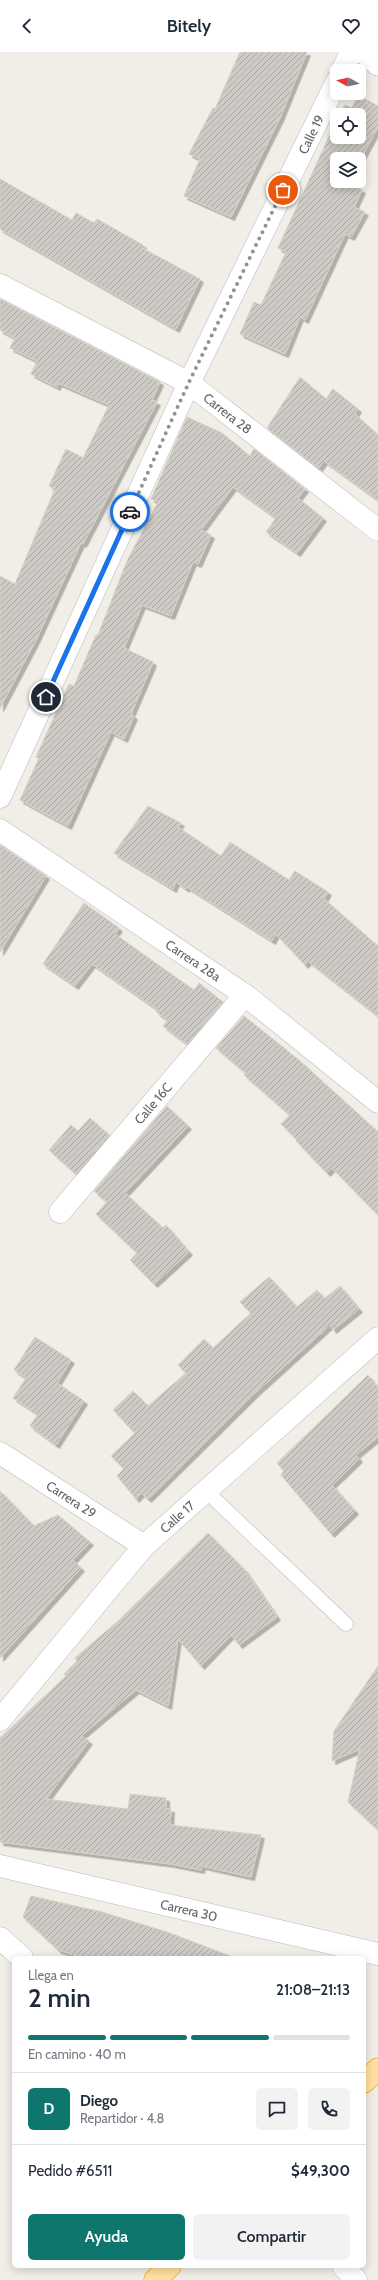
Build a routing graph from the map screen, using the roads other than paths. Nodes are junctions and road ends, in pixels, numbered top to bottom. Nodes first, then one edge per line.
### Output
1 (351, 52) edge
2 (363, 52) edge
3 (345, 64) edge
4 (378, 65) edge
5 (330, 95) edge
6 (0, 285) edge
7 (189, 382) junction
8 (378, 530) edge
9 (0, 797) edge
10 (0, 830) edge
11 (245, 995) junction
12 (378, 1102) edge
13 (60, 1212) dead end
14 (378, 1338) edge
15 (0, 1453) edge
16 (206, 1491) junction
17 (144, 1546) junction
18 (346, 1624) dead end
19 (0, 1720) edge
20 (0, 1866) edge
21 (0, 1938) edge
22 (378, 1954) edge
23 (20, 1956) edge
24 (378, 2069) edge
25 (366, 2080) edge
26 (168, 2268) edge
27 (345, 2268) edge
28 (155, 2280) edge
29 (356, 2280) edge

1 - 3 street
2 - 4 street
5 - 7 street, Calle 19
6 - 7 street, Carrera 28
7 - 8 street, Carrera 28
7 - 9 street, Calle 19
10 - 11 street, Carrera 28a
11 - 12 street, Carrera 28a
11 - 13 street, Calle 16C
14 - 16 street, Calle 17
15 - 17 street, Carrera 29
16 - 17 street, Calle 17
16 - 18 lane
17 - 19 street, Calle 17
20 - 22 street, Carrera 30
21 - 23 street
24 - 25 highway
26 - 28 highway
27 - 29 street

